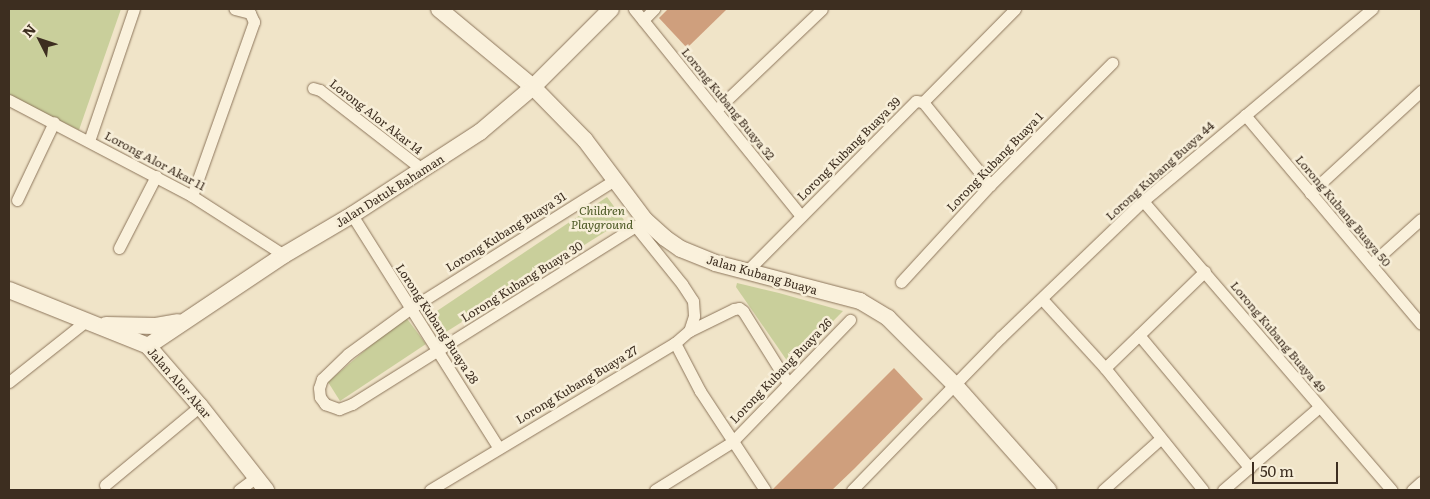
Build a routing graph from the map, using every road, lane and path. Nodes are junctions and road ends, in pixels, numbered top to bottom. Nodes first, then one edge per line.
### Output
1 (134, 9) edge
2 (235, 9) edge
3 (439, 9) edge
4 (611, 9) edge
5 (634, 9) edge
6 (654, 9) edge
7 (822, 9) edge
8 (1015, 9) edge
9 (1372, 9) edge
10 (643, 20) junction
11 (1112, 63) dead end
12 (533, 87) junction
13 (313, 88) dead end
14 (1421, 91) edge
15 (9, 100) edge
16 (922, 102) junction
17 (716, 110) junction
18 (1245, 115) junction
19 (54, 122) junction
20 (89, 141) junction
21 (422, 169) junction
22 (156, 176) junction
23 (616, 179) junction
24 (990, 184) junction
25 (1310, 193) junction
26 (192, 196) junction
27 (17, 200) dead end
28 (1143, 201) junction
29 (352, 215) junction
30 (801, 216) junction
31 (1421, 219) edge
32 (641, 224) junction
33 (119, 248) dead end
34 (284, 254) junction
35 (1371, 264) junction
36 (746, 272) junction
37 (1205, 272) junction
38 (901, 282) dead end
39 (9, 290) edge
40 (1042, 299) junction
41 (411, 308) junction
42 (850, 320) dead end
43 (184, 321) junction
44 (91, 323) junction
45 (1421, 324) edge
46 (689, 331) junction
47 (1139, 334) junction
48 (675, 342) junction
49 (148, 346) junction
50 (437, 350) junction
51 (1105, 368) junction
52 (9, 382) edge
53 (788, 384) junction
54 (954, 384) junction
55 (200, 406) junction
56 (1319, 407) junction
57 (1160, 439) junction
58 (732, 442) junction
59 (499, 448) junction
60 (1250, 468) junction
61 (256, 477) junction
62 (1421, 482) edge
63 (106, 485) dead end
64 (445, 486) edge
65 (1040, 488) edge
66 (239, 490) edge
67 (266, 490) edge
68 (430, 490) edge
69 (656, 490) edge
70 (765, 490) edge
71 (852, 490) edge
72 (1103, 490) edge
73 (1204, 490) edge
74 (1224, 490) edge
75 (1392, 490) edge
76 (1412, 490) edge

1 - 20 street
2 - 26 street
3 - 12 street, Jalan Kubang Buaya
4 - 12 street, Jalan Datuk Bahaman
5 - 10 street, Lorong Kubang Buaya 32
6 - 10 street
7 - 17 street
8 - 16 street, Lorong Kubang Buaya 39
9 - 18 street, Lorong Kubang Buaya 44
10 - 17 street, Lorong Kubang Buaya 32
11 - 24 street, Lorong Kubang Buaya 1
12 - 21 street, Jalan Datuk Bahaman
12 - 23 street, Jalan Kubang Buaya
13 - 21 street, Lorong Alor Akar 14
14 - 25 street
15 - 19 street, Lorong Alor Akar 11
16 - 24 street
16 - 30 street, Lorong Kubang Buaya 39
17 - 30 street, Lorong Kubang Buaya 32
18 - 25 street, Lorong Kubang Buaya 50
18 - 28 street, Lorong Kubang Buaya 44
19 - 20 street, Lorong Alor Akar 11
19 - 27 street
20 - 22 street, Lorong Alor Akar 11
21 - 29 street, Jalan Datuk Bahaman
22 - 26 street, Lorong Alor Akar 11
22 - 33 street
23 - 32 street, Jalan Kubang Buaya
23 - 41 street, Lorong Kubang Buaya 31
24 - 38 street, Lorong Kubang Buaya 1
25 - 35 street, Lorong Kubang Buaya 50
26 - 34 street, Lorong Alor Akar 11
28 - 37 street, Lorong Kubang Buaya 49
28 - 40 street, Lorong Kubang Buaya 44
29 - 34 street, Jalan Datuk Bahaman
29 - 41 street, Lorong Kubang Buaya 28
30 - 36 street, Lorong Kubang Buaya 39
31 - 35 street
32 - 36 street, Jalan Kubang Buaya
32 - 46 street
32 - 50 street, Lorong Kubang Buaya 30
34 - 43 street, Jalan Datuk Bahaman
35 - 45 street, Lorong Kubang Buaya 50
36 - 54 street, Jalan Kubang Buaya
37 - 47 street
37 - 56 street, Lorong Kubang Buaya 49
39 - 44 street, Jalan Alor Akar
40 - 51 street
40 - 54 street, Lorong Kubang Buaya 44
41 - 50 street, Lorong Kubang Buaya 28
41 - 50 street, Lorong Kubang Buaya 31
42 - 53 street, Lorong Kubang Buaya 26
43 - 44 street
43 - 49 street, Jalan Datuk Bahaman
44 - 49 street, Jalan Alor Akar
44 - 52 street
46 - 48 street, Lorong Kubang Buaya 27
46 - 53 street, Lorong Kubang Buaya 27
47 - 51 street
47 - 60 street
48 - 58 street
48 - 59 street, Lorong Kubang Buaya 27
49 - 55 street, Jalan Alor Akar
50 - 59 street, Lorong Kubang Buaya 28
51 - 57 street
53 - 58 street, Lorong Kubang Buaya 26
54 - 65 street, Jalan Kubang Buaya
54 - 71 street, Lorong Kubang Buaya 44
55 - 61 street, Jalan Alor Akar
55 - 63 street
56 - 60 street
56 - 75 street, Lorong Kubang Buaya 49
57 - 72 street
57 - 73 street
58 - 69 street, Lorong Kubang Buaya 26
58 - 70 street
59 - 64 street, Lorong Kubang Buaya 27
60 - 74 street
61 - 66 street
61 - 67 street, Jalan Alor Akar
62 - 76 street
64 - 68 street, Lorong Kubang Buaya 27

